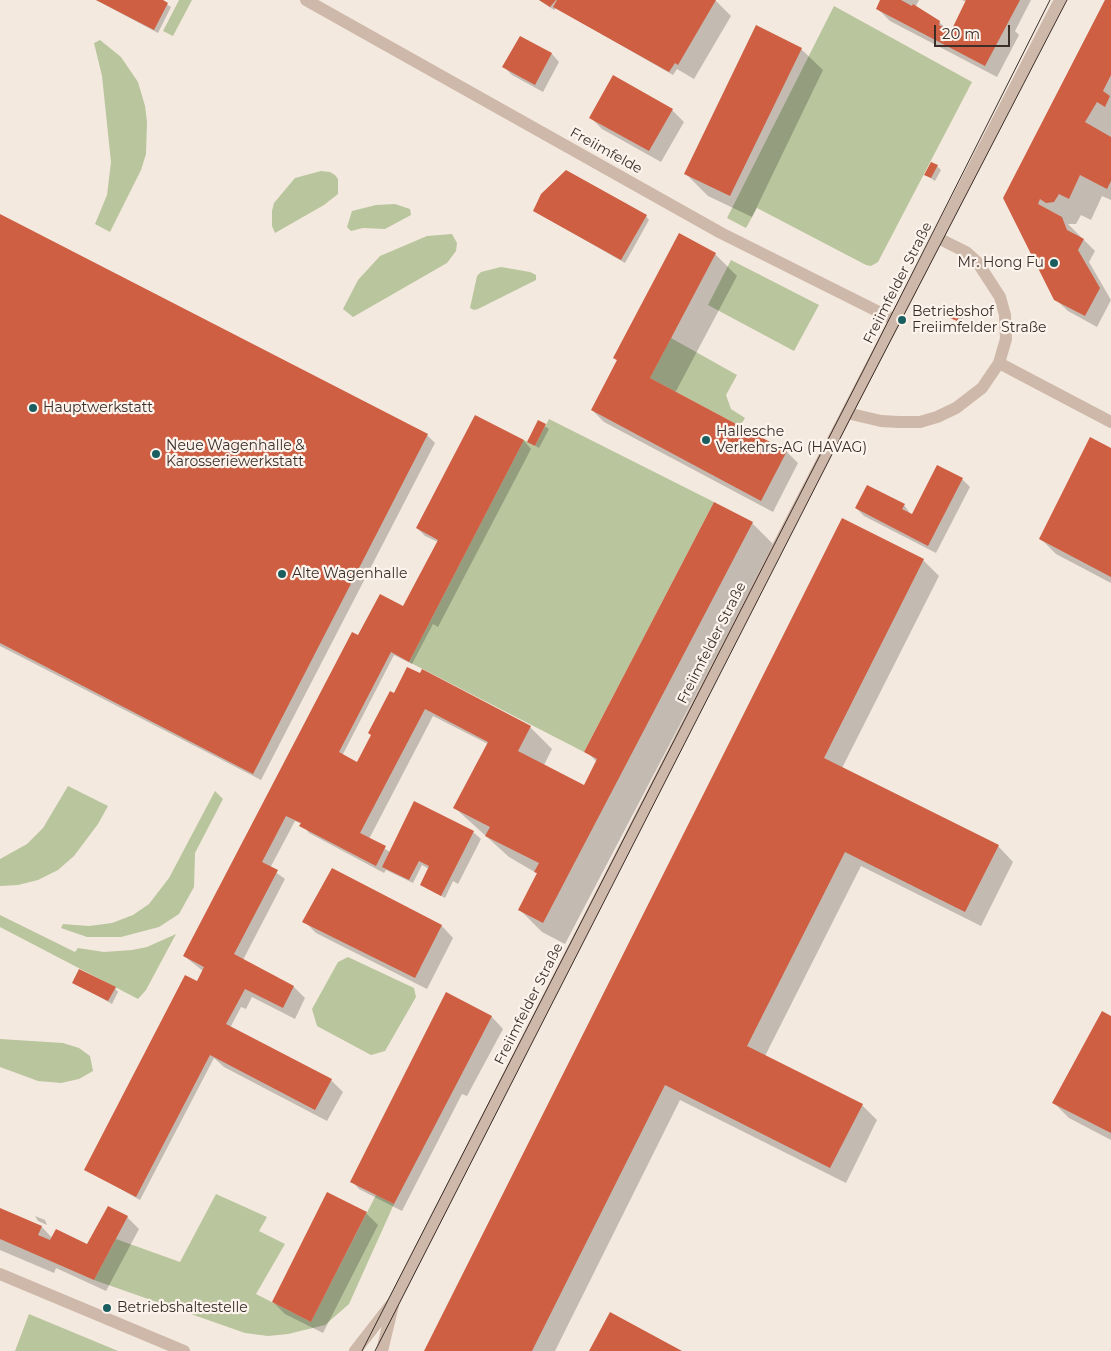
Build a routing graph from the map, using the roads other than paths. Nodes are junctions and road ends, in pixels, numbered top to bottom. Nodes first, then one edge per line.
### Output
1 (306, 0) edge
2 (1060, 0) edge
3 (938, 238) junction
4 (895, 320) junction
5 (999, 363) junction
6 (847, 413) junction
7 (1111, 422) edge
8 (0, 1274) edge
9 (394, 1301) junction
10 (184, 1351) edge
11 (355, 1351) edge
12 (382, 1351) edge

1 - 4 street, Freiimfelde
2 - 3 street, Freiimfelder Straße
3 - 4 street, Freiimfelder Straße
3 - 5 street
4 - 6 street, Freiimfelder Straße
5 - 6 street
5 - 7 street
6 - 9 street, Freiimfelder Straße
8 - 10 street
9 - 11 street, Freiimfelder Straße
9 - 12 street, Freiimfelder Straße

